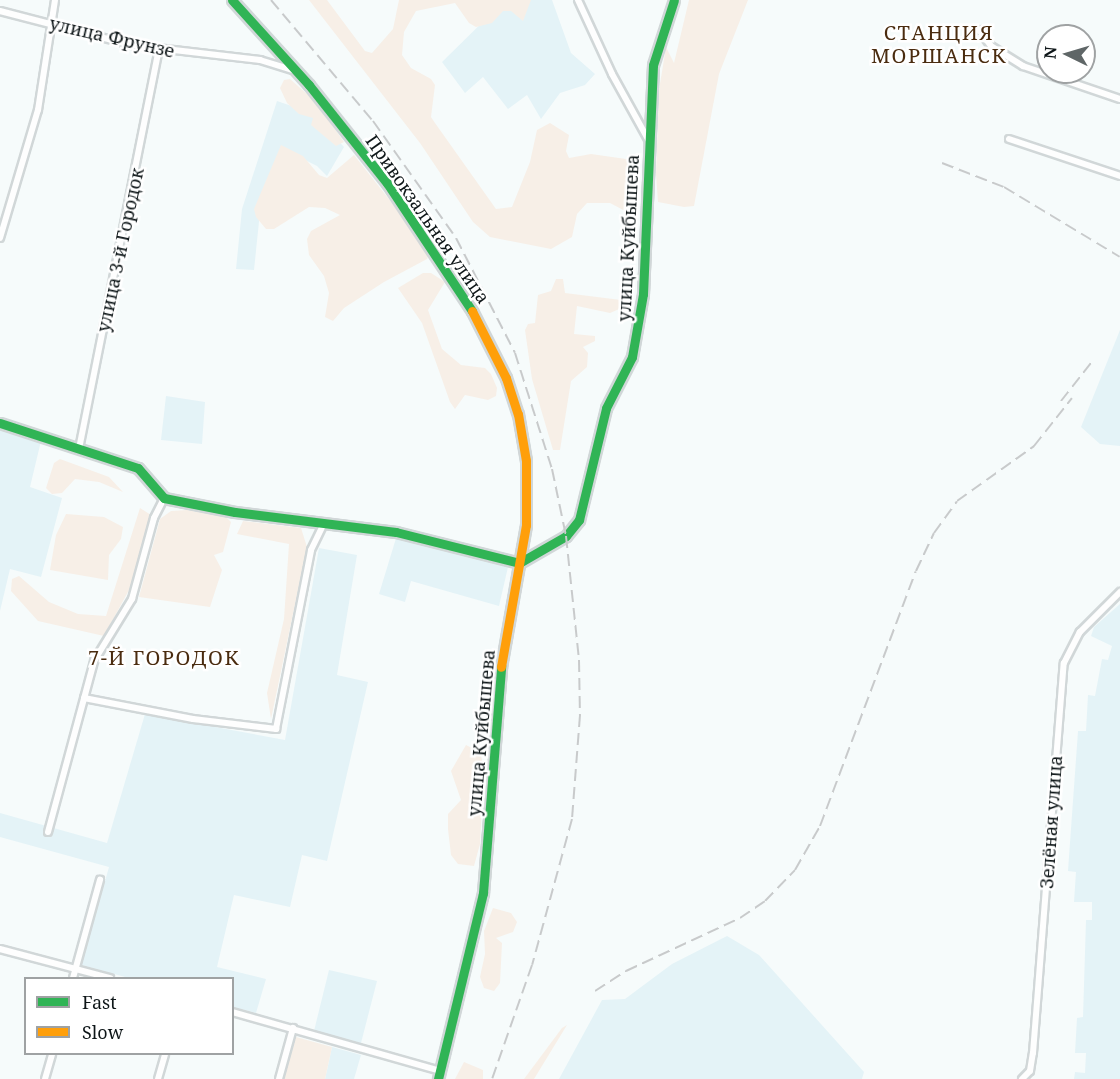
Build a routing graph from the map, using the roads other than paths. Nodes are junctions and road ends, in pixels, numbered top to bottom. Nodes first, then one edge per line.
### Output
1 (55, 0) edge
2 (232, 0) edge
3 (674, 0) edge
4 (578, 1) edge
5 (0, 11) edge
6 (50, 23) junction
7 (979, 30) dead end
8 (159, 50) junction
9 (285, 64) junction
10 (1120, 99) edge
11 (1009, 139) dead end
12 (650, 144) junction
13 (1120, 176) edge
14 (0, 238) edge
15 (0, 423) edge
16 (79, 449) junction
17 (165, 498) junction
18 (324, 523) junction
19 (519, 563) junction
20 (1120, 592) edge
21 (84, 698) junction
22 (48, 832) dead end
23 (100, 880) dead end
24 (0, 949) edge
25 (75, 969) junction
26 (73, 977) edge
27 (106, 977) edge
28 (234, 1013) edge
29 (293, 1028) junction
30 (51, 1055) edge
31 (164, 1055) edge
32 (440, 1075) edge
33 (45, 1079) edge
34 (158, 1079) edge
35 (279, 1079) edge
36 (1022, 1079) edge

1 - 6 street
2 - 9 street, Привокзальная улица
3 - 12 street, улица Куйбышева
4 - 12 street
5 - 6 street, улица Фрунзе
6 - 8 street, улица Фрунзе
6 - 14 street
7 - 10 street
8 - 9 street, улица Фрунзе
8 - 16 street, улица 3-й Городок
9 - 19 street, Привокзальная улица
11 - 13 street
12 - 19 street, улица Куйбышева
15 - 16 street
16 - 17 street
17 - 18 street
17 - 21 street
18 - 19 street
18 - 21 street
19 - 32 street, улица Куйбышева
20 - 36 street, Зелёная улица
21 - 22 street
23 - 25 street
24 - 25 street
25 - 26 street
25 - 27 street
28 - 29 street
29 - 32 street
29 - 35 street
30 - 33 street
31 - 34 street

